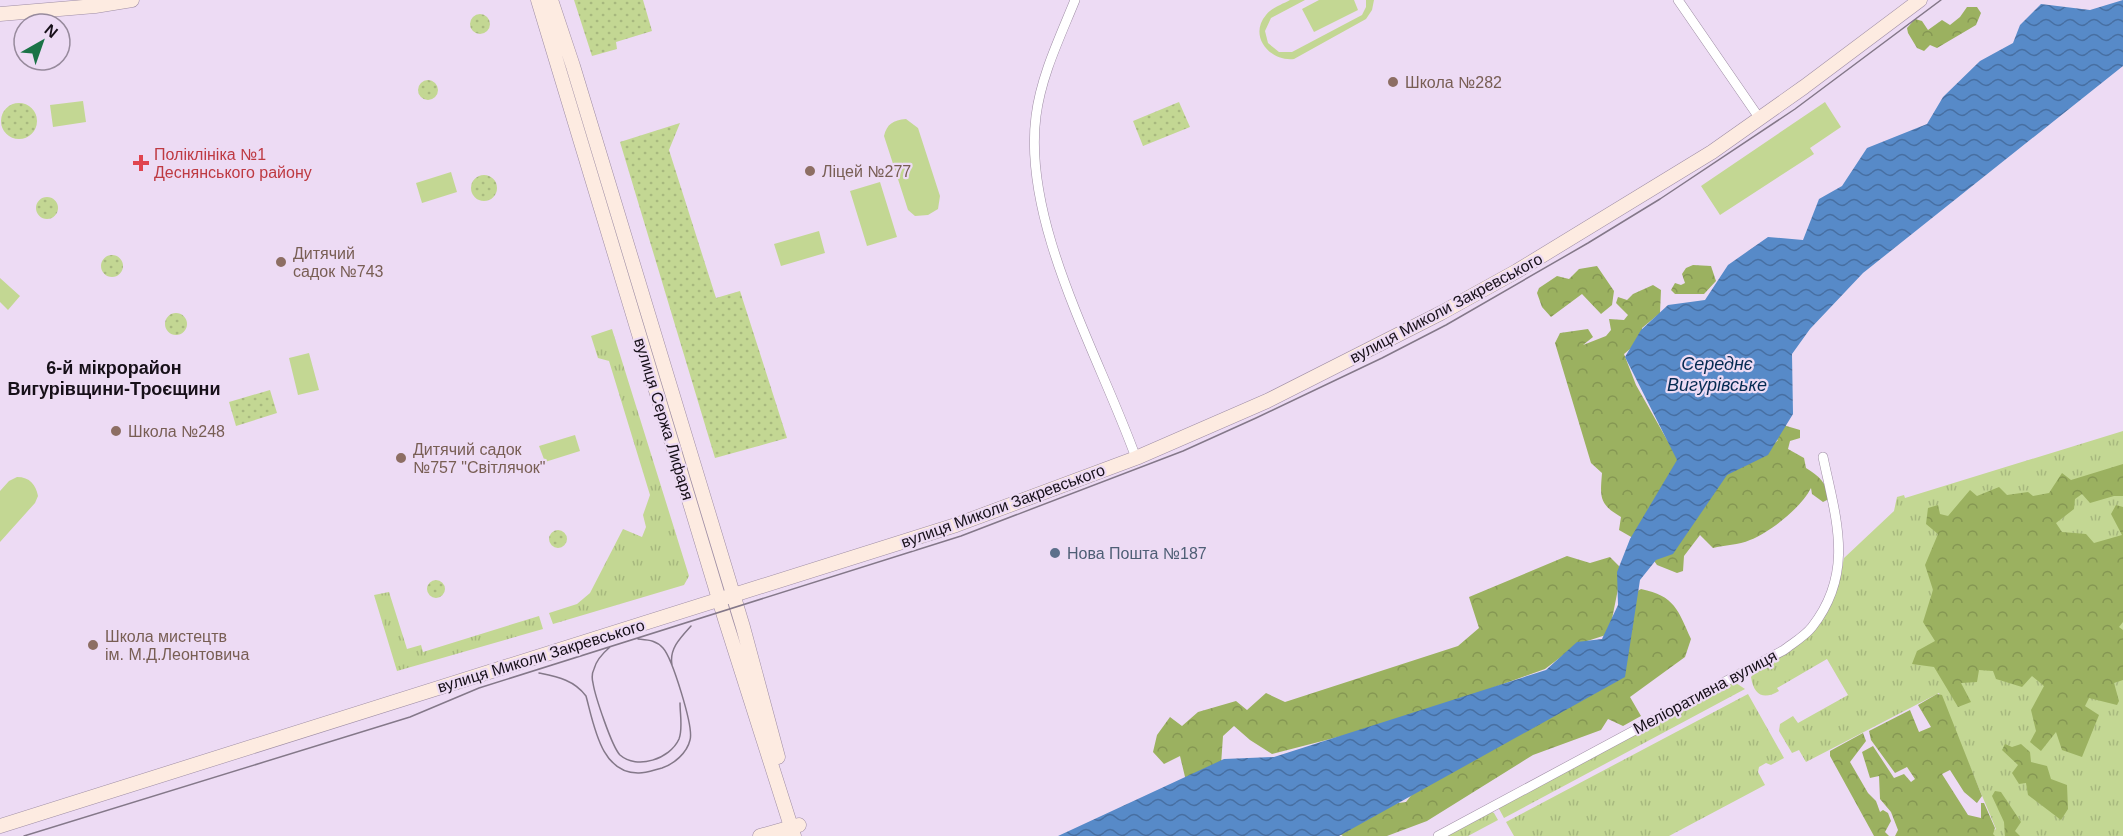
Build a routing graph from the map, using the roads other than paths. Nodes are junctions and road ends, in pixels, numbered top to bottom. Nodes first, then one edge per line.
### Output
1 (132, 0) edge
2 (538, 0) edge
3 (551, 0) edge
4 (1075, 0) edge
5 (1678, 0) edge
6 (1920, 0) edge
7 (0, 14) edge
8 (1760, 119) junction
9 (1823, 457) dead end
10 (1136, 458) junction
11 (727, 598) junction
12 (0, 826) edge
13 (797, 831) edge
14 (760, 836) edge
15 (1438, 836) edge

1 - 7 street
2 - 11 street, вулиця Сержа Лифаря
3 - 11 street, вулиця Сержа Лифаря
4 - 10 street
5 - 8 street
6 - 8 street, вулиця Миколи Закревського
8 - 10 street, вулиця Миколи Закревського
9 - 15 street, Меліоративна вулиця
10 - 11 street, вулиця Миколи Закревського
11 - 12 street, вулиця Миколи Закревського
11 - 13 street, вулиця Сержа Лифаря
13 - 14 street

